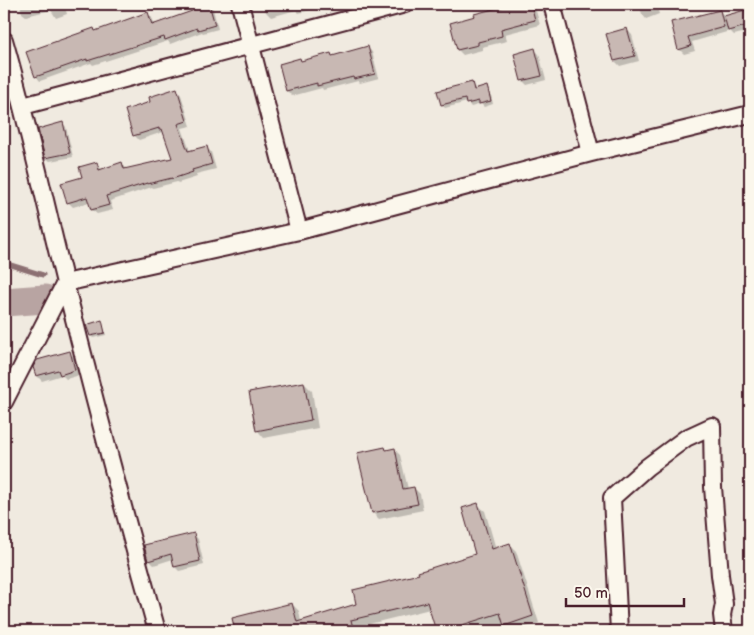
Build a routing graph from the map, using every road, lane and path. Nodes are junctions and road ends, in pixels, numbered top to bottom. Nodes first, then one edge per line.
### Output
1 (240, 4) edge
2 (405, 4) edge
3 (552, 4) edge
4 (4, 40) edge
5 (251, 45) junction
6 (23, 106) junction
7 (750, 114) edge
8 (591, 153) junction
9 (299, 231) junction
10 (65, 283) junction
11 (4, 402) edge
12 (157, 631) edge
13 (619, 631) edge
14 (724, 631) edge

1 - 5 street
2 - 5 street
3 - 8 street
4 - 6 street
5 - 6 street
5 - 9 street
6 - 10 street
7 - 8 street
8 - 9 street
9 - 10 street
10 - 11 street
10 - 12 street
13 - 14 street

